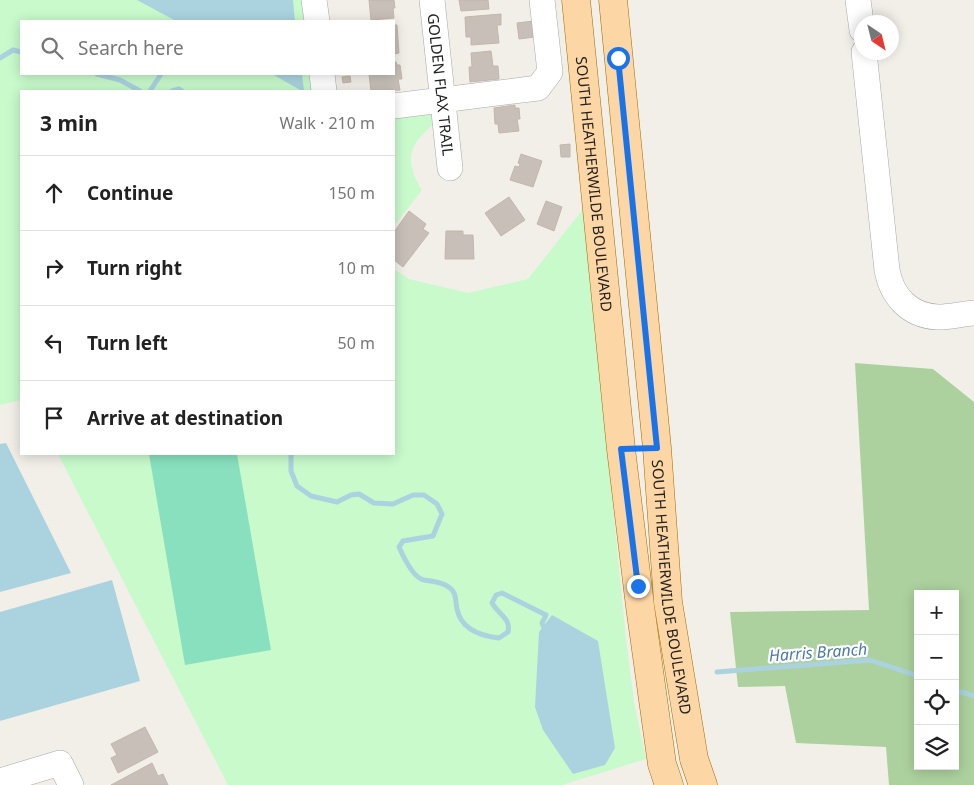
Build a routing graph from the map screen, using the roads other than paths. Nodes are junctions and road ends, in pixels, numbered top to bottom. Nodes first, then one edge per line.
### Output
1 (314, 0) edge
2 (432, 0) edge
3 (542, 0) edge
4 (576, 0) edge
5 (613, 0) edge
6 (858, 0) edge
7 (860, 15) edge
8 (316, 20) edge
9 (865, 60) edge
10 (322, 75) edge
11 (324, 90) edge
12 (442, 99) junction
13 (395, 106) edge
14 (450, 168) dead end
15 (974, 313) edge
16 (657, 448) junction
17 (621, 449) junction
18 (66, 774) edge
19 (0, 781) edge
20 (669, 785) edge
21 (703, 785) edge

1 - 8 street
2 - 12 street, GOLDEN FLAX TRAIL
3 - 12 street
4 - 17 main road, SOUTH HEATHERWILDE BOULEVARD
5 - 16 main road, SOUTH HEATHERWILDE BOULEVARD
6 - 7 street
9 - 15 street
10 - 11 street
12 - 13 street
12 - 14 street, GOLDEN FLAX TRAIL
16 - 17 main road
16 - 21 main road, SOUTH HEATHERWILDE BOULEVARD
17 - 20 main road, SOUTH HEATHERWILDE BOULEVARD
18 - 19 street

